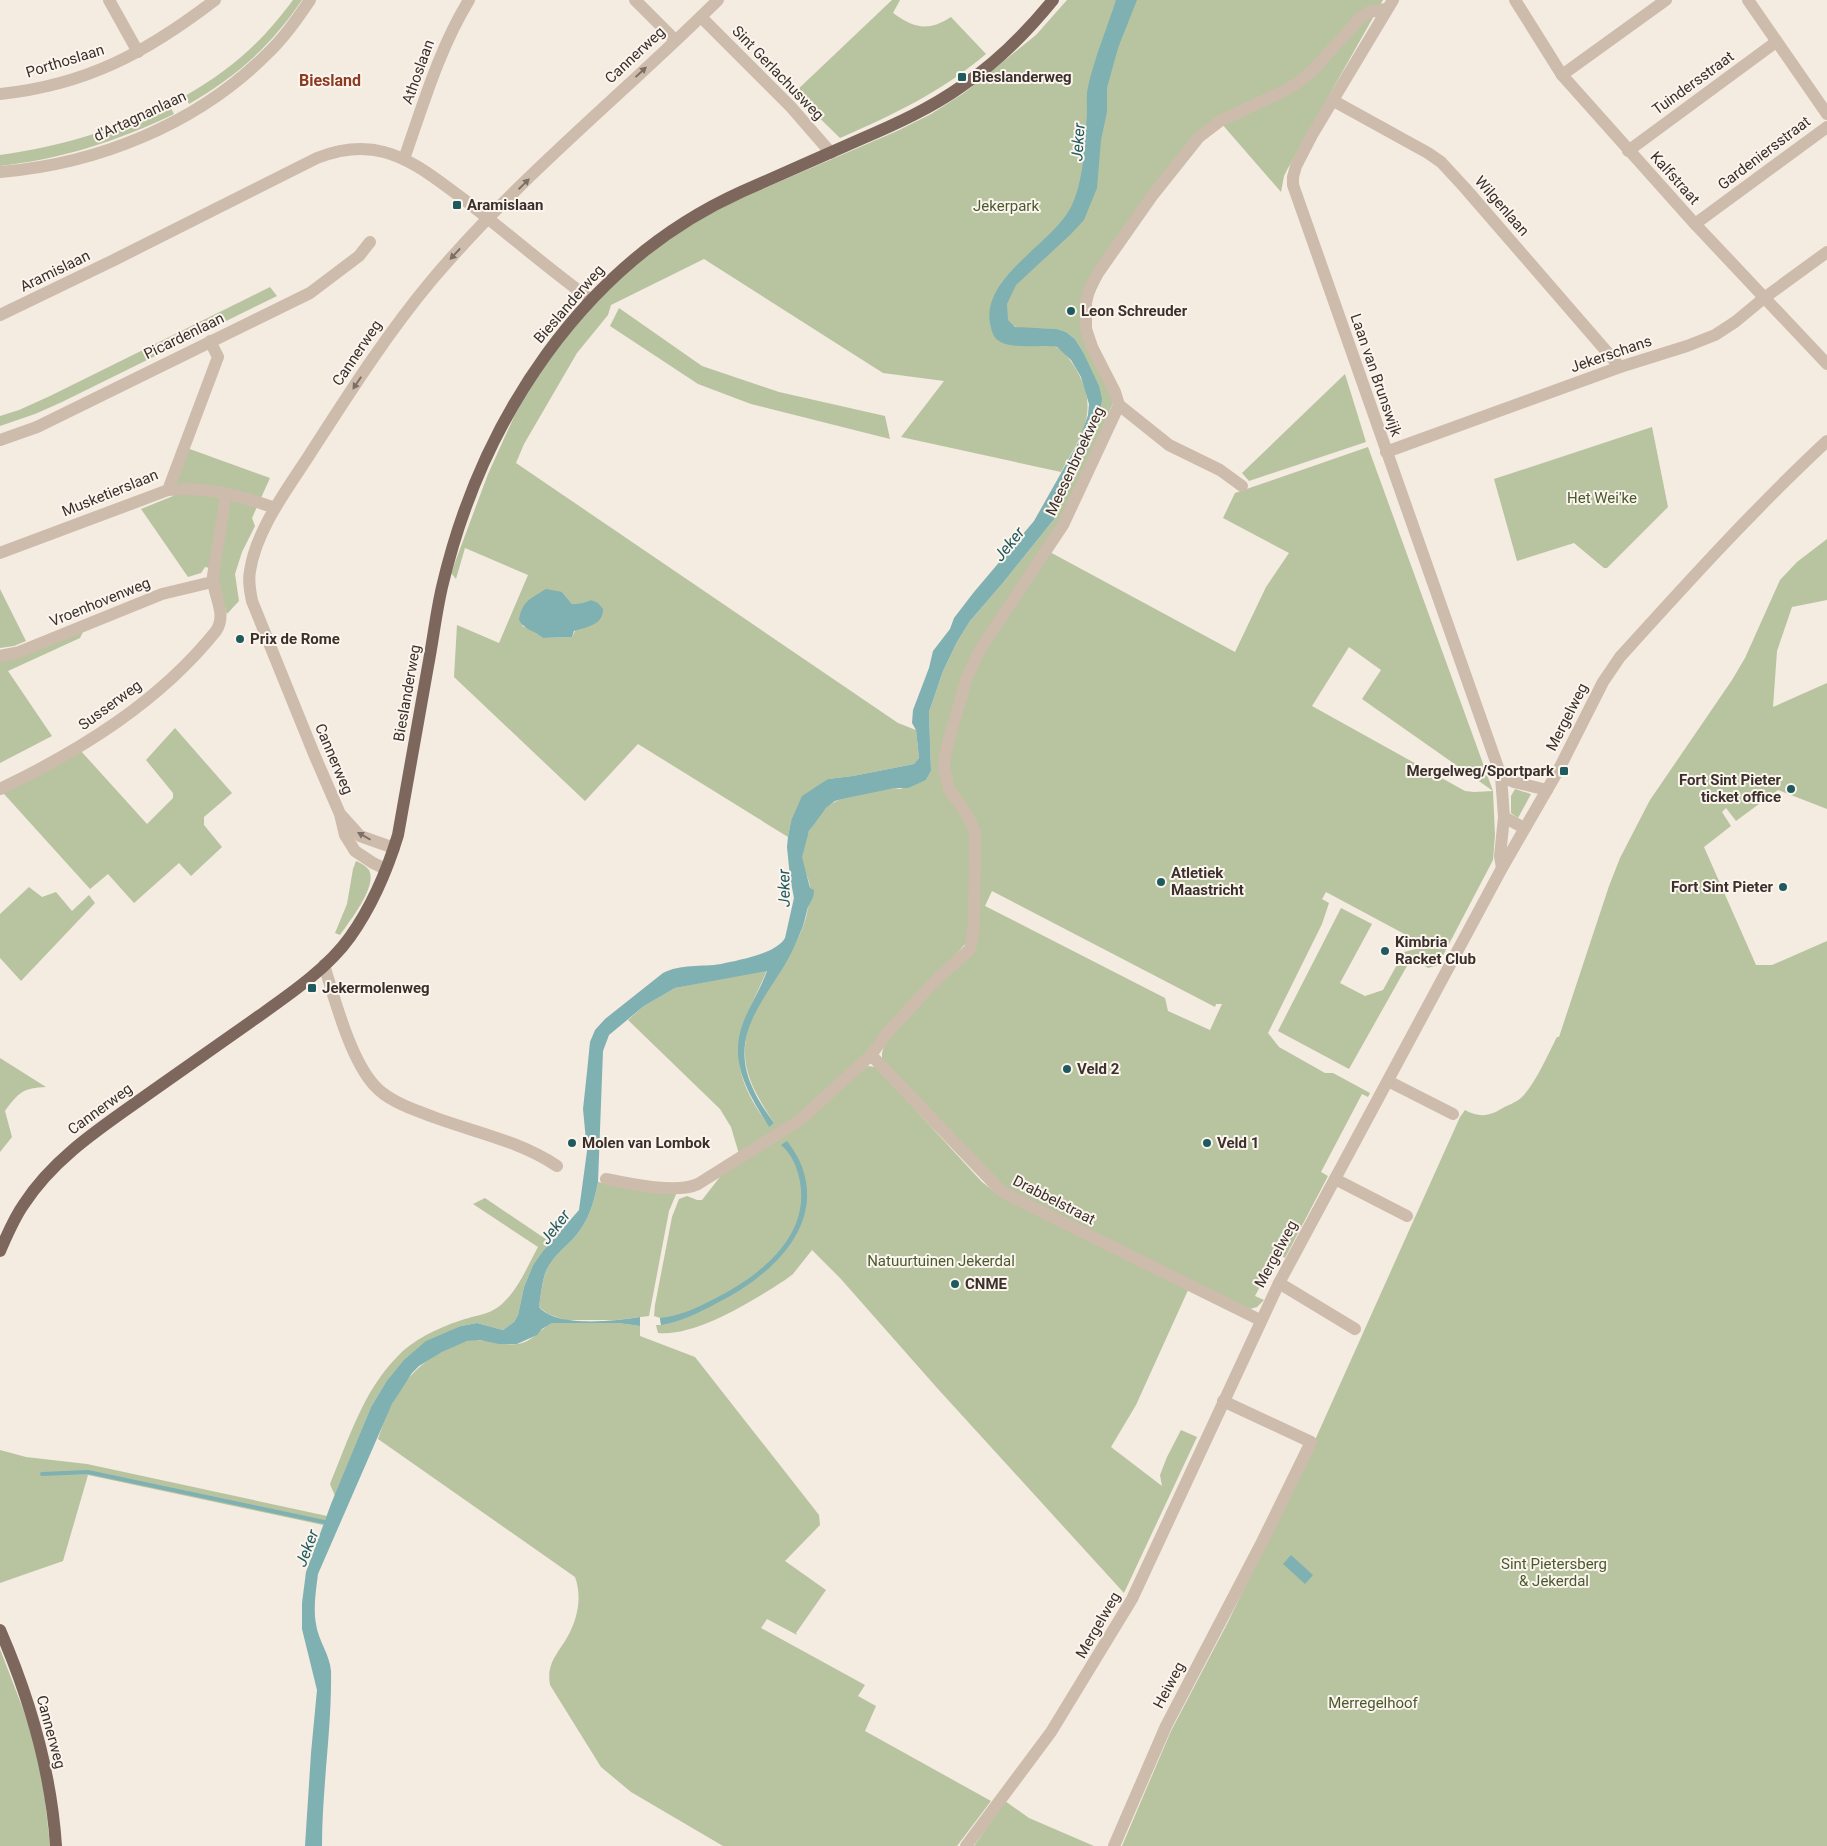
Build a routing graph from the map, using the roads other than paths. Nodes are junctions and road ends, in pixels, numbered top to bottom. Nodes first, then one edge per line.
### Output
1 (109, 0) edge
2 (215, 0) edge
3 (310, 0) edge
4 (469, 0) edge
5 (635, 0) edge
6 (718, 0) edge
7 (1053, 0) edge
8 (1515, 0) edge
9 (1666, 0) edge
10 (1748, 0) edge
11 (1389, 5) edge
12 (700, 17) junction
13 (675, 40) junction
14 (1776, 42) junction
15 (138, 52) junction
16 (1562, 75) junction
17 (0, 94) edge
18 (1332, 100) junction
19 (1827, 114) edge
20 (1827, 127) edge
21 (1628, 151) junction
22 (831, 153) junction
23 (404, 159) junction
24 (0, 172) edge
25 (488, 218) junction
26 (1696, 224) junction
27 (370, 242) dead end
28 (1827, 252) edge
29 (1764, 298) junction
30 (590, 299) junction
31 (0, 316) edge
32 (210, 341) junction
33 (1827, 364) edge
34 (1620, 367) junction
35 (1119, 405) junction
36 (0, 440) edge
37 (1827, 441) edge
38 (1386, 452) junction
39 (1242, 486) dead end
40 (168, 490) junction
41 (226, 494) junction
42 (276, 508) junction
43 (0, 554) edge
44 (212, 582) junction
45 (0, 656) edge
46 (1500, 776) junction
47 (0, 789) edge
48 (1547, 790) junction
49 (340, 814) junction
50 (1504, 817) junction
51 (1524, 828) junction
52 (394, 848) junction
53 (1502, 868) junction
54 (386, 869) junction
55 (324, 966) junction
56 (871, 1055) junction
57 (1388, 1081) junction
58 (1452, 1114) dead end
59 (557, 1166) dead end
60 (606, 1179) dead end
61 (1335, 1179) junction
62 (1407, 1216) dead end
63 (0, 1251) edge
64 (1279, 1283) junction
65 (1260, 1320) junction
66 (1355, 1329) dead end
67 (1223, 1401) junction
68 (0, 1630) edge
69 (56, 1846) edge
70 (966, 1846) edge
71 (1114, 1846) edge

1 - 15 street
2 - 15 street, Porthoslaan
3 - 24 street, d'Artagnanlaan
4 - 23 street, Athoslaan
5 - 13 street
6 - 12 street, Cannerweg
7 - 22 main road, Bieslanderweg
8 - 16 street, Kalfstraat
9 - 16 street
10 - 14 street
11 - 18 street, Laan van Brunswijk
11 - 35 street, Meesenbroekweg
12 - 13 street, Cannerweg
12 - 22 street, Sint Gerlachusweg
25 -> 13 street, Cannerweg
14 - 19 street
14 - 21 street, Tuindersstraat
15 - 17 street, Porthoslaan
16 - 21 street, Kalfstraat
18 - 34 street, Wilgenlaan
18 - 38 street, Laan van Brunswijk
20 - 26 street, Gardeniersstraat
21 - 26 street, Kalfstraat
22 - 30 main road, Bieslanderweg
23 - 25 street, Aramislaan
23 - 31 street, Aramislaan
25 - 30 street, Aramislaan
25 -> 42 street, Cannerweg
26 - 29 street, Kalfstraat
27 - 32 street, Picardenlaan
28 - 29 street, Jekerschans
29 - 33 street, Kalfstraat
29 - 34 street, Jekerschans
30 - 52 main road, Bieslanderweg
32 - 36 street, Picardenlaan
32 - 40 street, Musketierslaan
34 - 38 street, Jekerschans
35 - 39 street
35 - 56 street, Meesenbroekweg
37 - 48 street, Mergelweg
38 - 46 street, Laan van Brunswijk
40 - 41 street
40 - 43 street, Musketierslaan
41 - 42 street
41 - 44 street
42 - 49 street, Cannerweg
44 - 45 street, Vroenhovenweg
44 - 47 street, Susserweg
46 - 48 street
46 - 50 street, Laan van Brunswijk
48 - 51 street, Mergelweg
52 -> 49 street, Cannerweg
49 - 54 street, Cannerweg
50 - 51 street
50 - 53 street, Laan van Brunswijk
51 - 53 street, Mergelweg
52 - 54 main road, Cannerweg
53 - 57 street, Mergelweg
54 - 55 main road, Cannerweg
55 - 59 street
55 - 63 main road, Cannerweg
56 - 60 street
56 - 65 street, Drabbelstraat
57 - 58 street
57 - 61 street, Mergelweg
61 - 62 street
61 - 64 street, Mergelweg
64 - 65 street, Mergelweg
64 - 66 street
65 - 67 street, Mergelweg
67 - 70 street, Mergelweg
67 - 71 street, Heiweg
68 - 69 main road, Cannerweg

